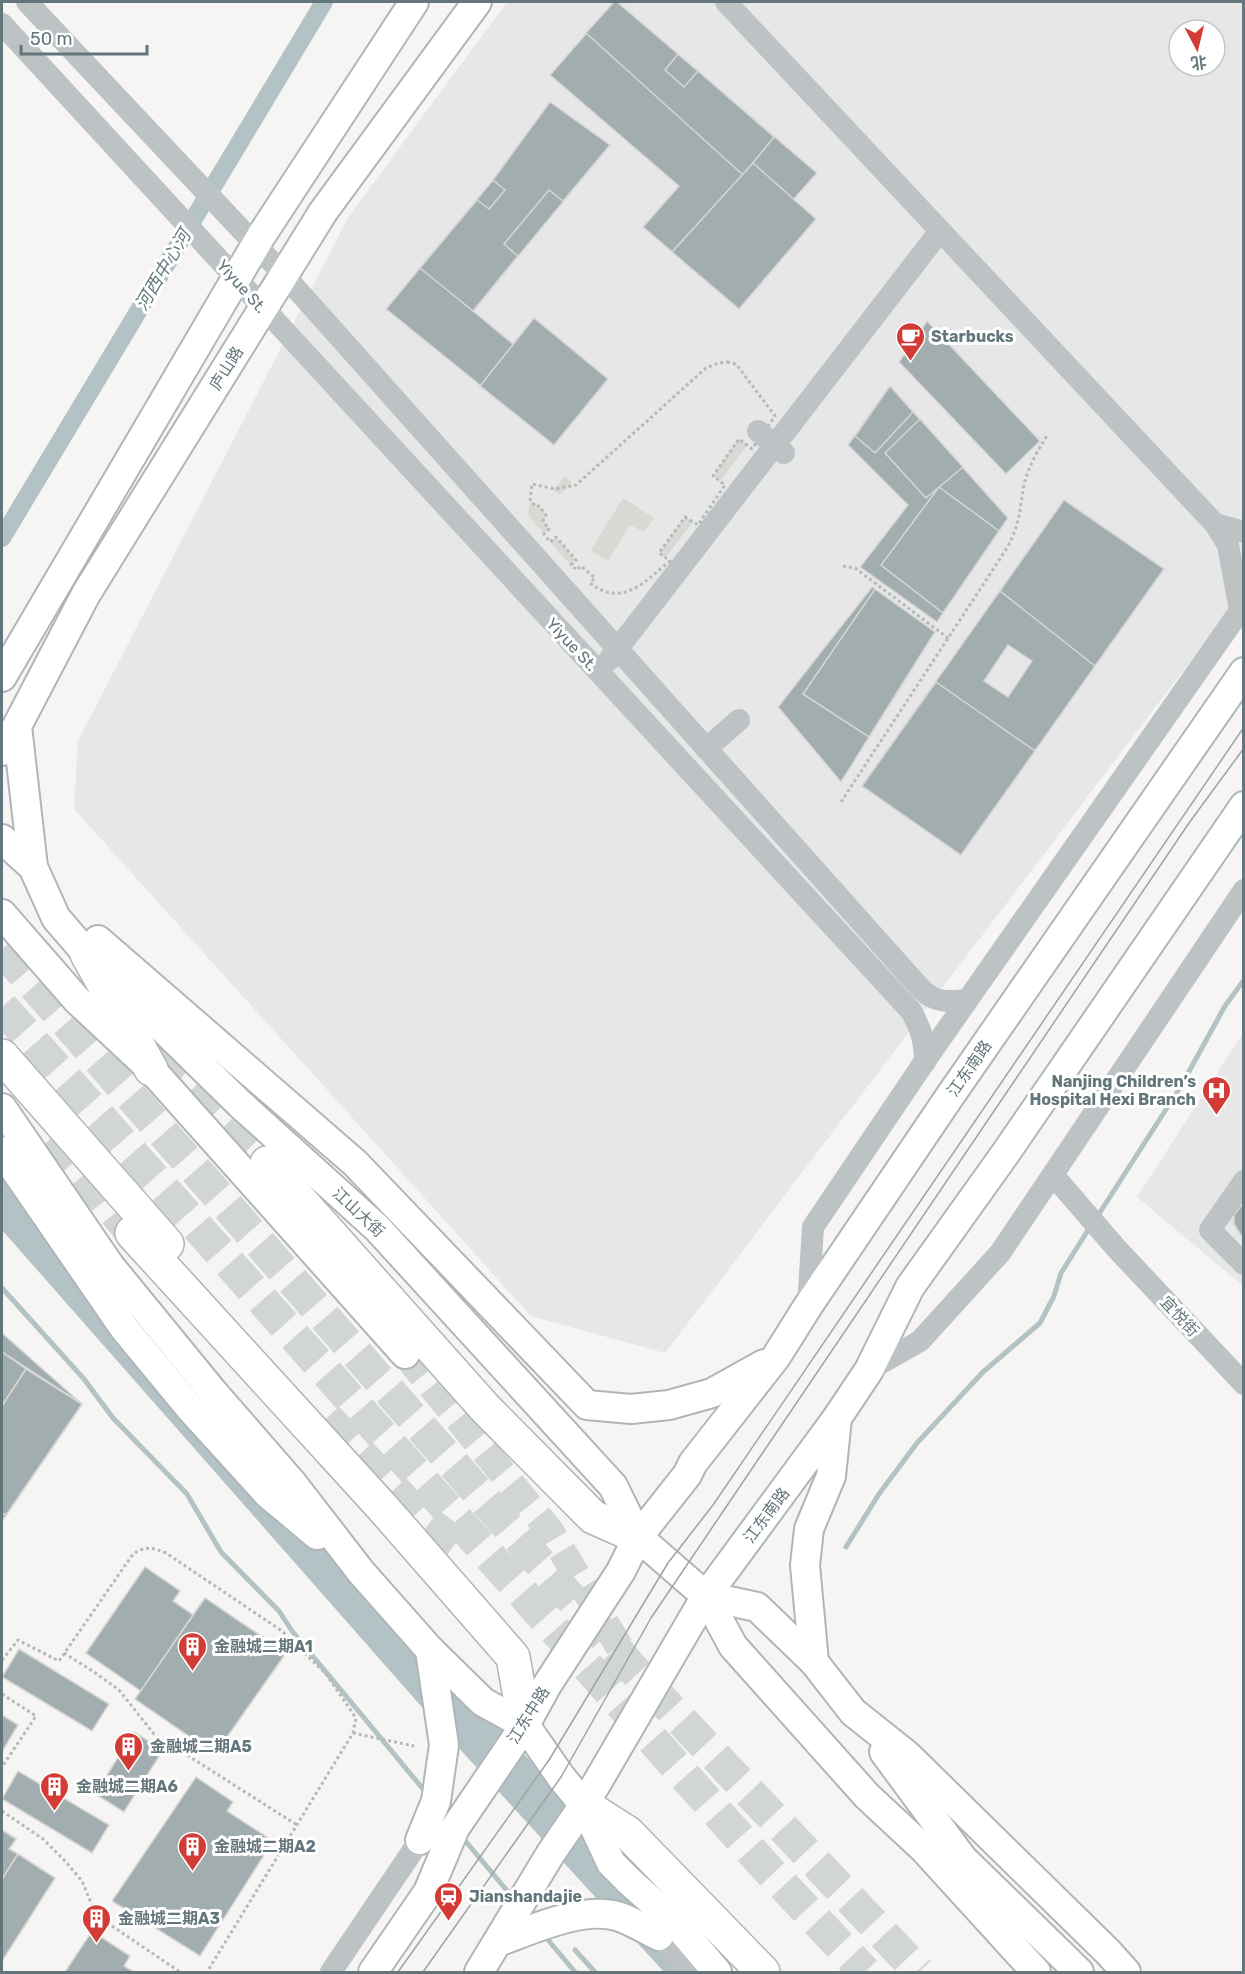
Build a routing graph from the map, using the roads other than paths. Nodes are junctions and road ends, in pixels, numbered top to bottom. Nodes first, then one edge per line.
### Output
1 (27, 2) edge
2 (414, 2) edge
3 (477, 2) edge
4 (726, 2) edge
5 (2, 24) edge
6 (940, 231) junction
7 (256, 246) junction
8 (284, 275) junction
9 (236, 279) junction
10 (263, 309) junction
11 (1215, 524) junction
12 (1244, 532) edge
13 (1242, 608) edge
14 (618, 649) junction
15 (1244, 672) edge
16 (3, 673) edge
17 (599, 673) junction
18 (739, 720) dead end
19 (17, 726) junction
20 (706, 749) junction
21 (2, 751) edge
22 (1244, 806) edge
23 (2, 839) edge
24 (33, 867) junction
25 (1244, 890) edge
26 (2, 914) edge
27 (56, 918) junction
28 (87, 954) junction
29 (967, 1000) junction
30 (2, 1056) edge
31 (925, 1062) junction
32 (151, 1069) junction
33 (2, 1108) edge
34 (2, 1150) edge
35 (267, 1163) tunnel mouth
36 (1244, 1181) edge
37 (1059, 1182) junction
38 (132, 1233) tunnel mouth
39 (1244, 1264) edge
40 (808, 1306) junction
41 (405, 1354) tunnel mouth
42 (776, 1357) junction
43 (869, 1370) junction
44 (1244, 1384) edge
45 (327, 1418) tunnel mouth
46 (837, 1418) junction
47 (693, 1463) joint
48 (638, 1537) junction
49 (361, 1572) junction
50 (706, 1596) junction
51 (430, 1650) junction
52 (814, 1662) junction
53 (853, 1712) junction
54 (525, 1725) junction
55 (584, 1805) junction
56 (455, 1828) junction
57 (420, 1840) junction
58 (630, 1882) junction
59 (660, 1936) junction
60 (498, 1942) junction
61 (331, 1972) edge
62 (373, 1972) edge
63 (479, 1972) edge
64 (691, 1972) edge
65 (717, 1972) edge
66 (763, 1972) edge
67 (1036, 1972) edge
68 (1079, 1972) edge
69 (1126, 1972) edge

1 - 7 street, Yiyue St.
2 - 7 main road
3 - 8 main road, 庐山路
4 - 6 street
5 - 9 street, Yiyue St.
6 - 11 street
6 - 14 street
7 - 8 street, Yiyue St.
7 - 9 main road
8 - 10 main road, 庐山路
8 - 14 street, Yiyue St.
9 - 10 street, Yiyue St.
9 - 16 main road
10 - 17 street, Yiyue St.
10 - 19 main road, 庐山路
11 - 12 street
11 - 13 street
13 - 29 street
14 - 17 street
14 - 20 street, Yiyue St.
15 - 40 main road, 江东南路
17 - 31 street, Yiyue St.
18 - 20 street
19 - 21 main road, 庐山路
19 - 24 main road
20 - 29 street, Yiyue St.
22 - 43 main road, 江东南路
23 - 24 main road, 江山大街
24 - 27 main road, 江山大街
25 - 37 street
26 - 32 main road
27 - 28 main road, 江山大街
27 - 42 main road
28 - 32 highway
28 - 48 main road, 江山大街
29 - 31 street
30 - 45 highway
31 - 40 street
32 - 41 main road
33 - 49 main road
34 - 49 main road
35 - 48 highway
36 - 39 street
37 - 43 street
37 - 44 street, 宜悦街
38 - 54 highway
40 - 42 main road, 江东南路
42 - 47 main road, 江东南路
43 - 46 main road, 江东南路
46 - 50 main road, 江东南路
46 - 52 main road
47 - 48 main road, 江东中路
48 - 50 main road, 江山大街
48 - 54 main road, 江东中路
49 - 51 main road
50 - 52 main road
50 - 55 main road, 江东南路
50 - 67 main road
51 - 54 main road
51 - 57 main road
52 - 53 main road
53 - 68 main road
53 - 69 main road
54 - 55 main road
54 - 56 main road, 江东中路
55 - 58 main road
55 - 60 main road
55 - 66 highway
56 - 57 street
56 - 62 main road, 江东中路
57 - 61 street
58 - 59 street
58 - 65 main road
59 - 60 main road
59 - 64 street
60 - 63 main road

